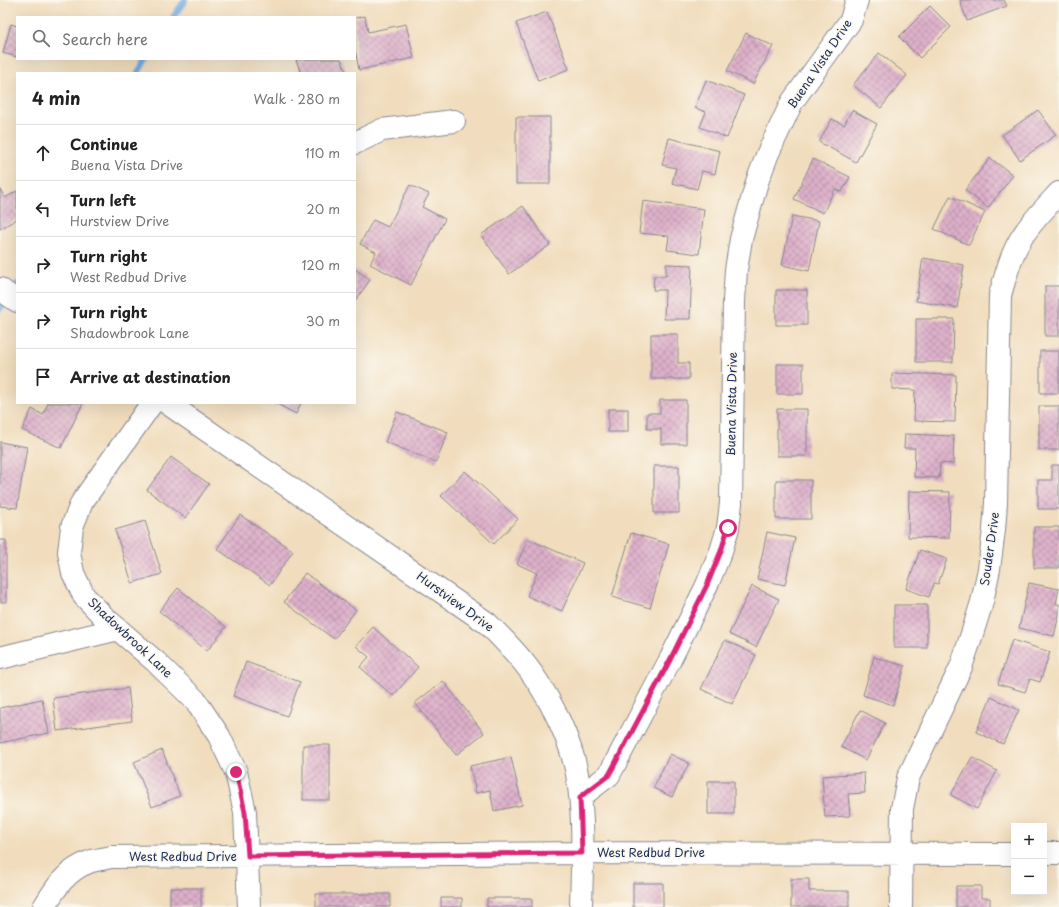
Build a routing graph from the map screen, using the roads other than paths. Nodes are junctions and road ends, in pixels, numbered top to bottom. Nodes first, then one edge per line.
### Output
1 (857, 0) edge
2 (454, 121) dead end
3 (356, 143) edge
4 (1059, 194) edge
5 (0, 289) edge
6 (16, 300) edge
7 (151, 404) edge
8 (168, 404) edge
9 (118, 629) junction
10 (0, 658) edge
11 (580, 797) junction
12 (582, 853) junction
13 (1059, 853) edge
14 (900, 854) junction
15 (1011, 854) edge
16 (1047, 854) edge
17 (248, 856) junction
18 (44, 907) edge
19 (249, 907) edge
20 (581, 907) edge
21 (901, 907) edge

1 - 11 street, Buena Vista Drive
2 - 3 street
4 - 14 street, Souder Drive
5 - 6 street
7 - 9 street, Shadowbrook Lane
8 - 11 street, Hurstview Drive
9 - 10 street
9 - 17 street, Shadowbrook Lane
11 - 12 street, Hurstview Drive
12 - 14 street, West Redbud Drive
12 - 17 street, West Redbud Drive
12 - 20 street, Hurstview Drive
13 - 16 street
14 - 15 street, West Redbud Drive
14 - 21 street, Souder Drive
17 - 18 street, West Redbud Drive
17 - 19 street, Shadowbrook Lane

